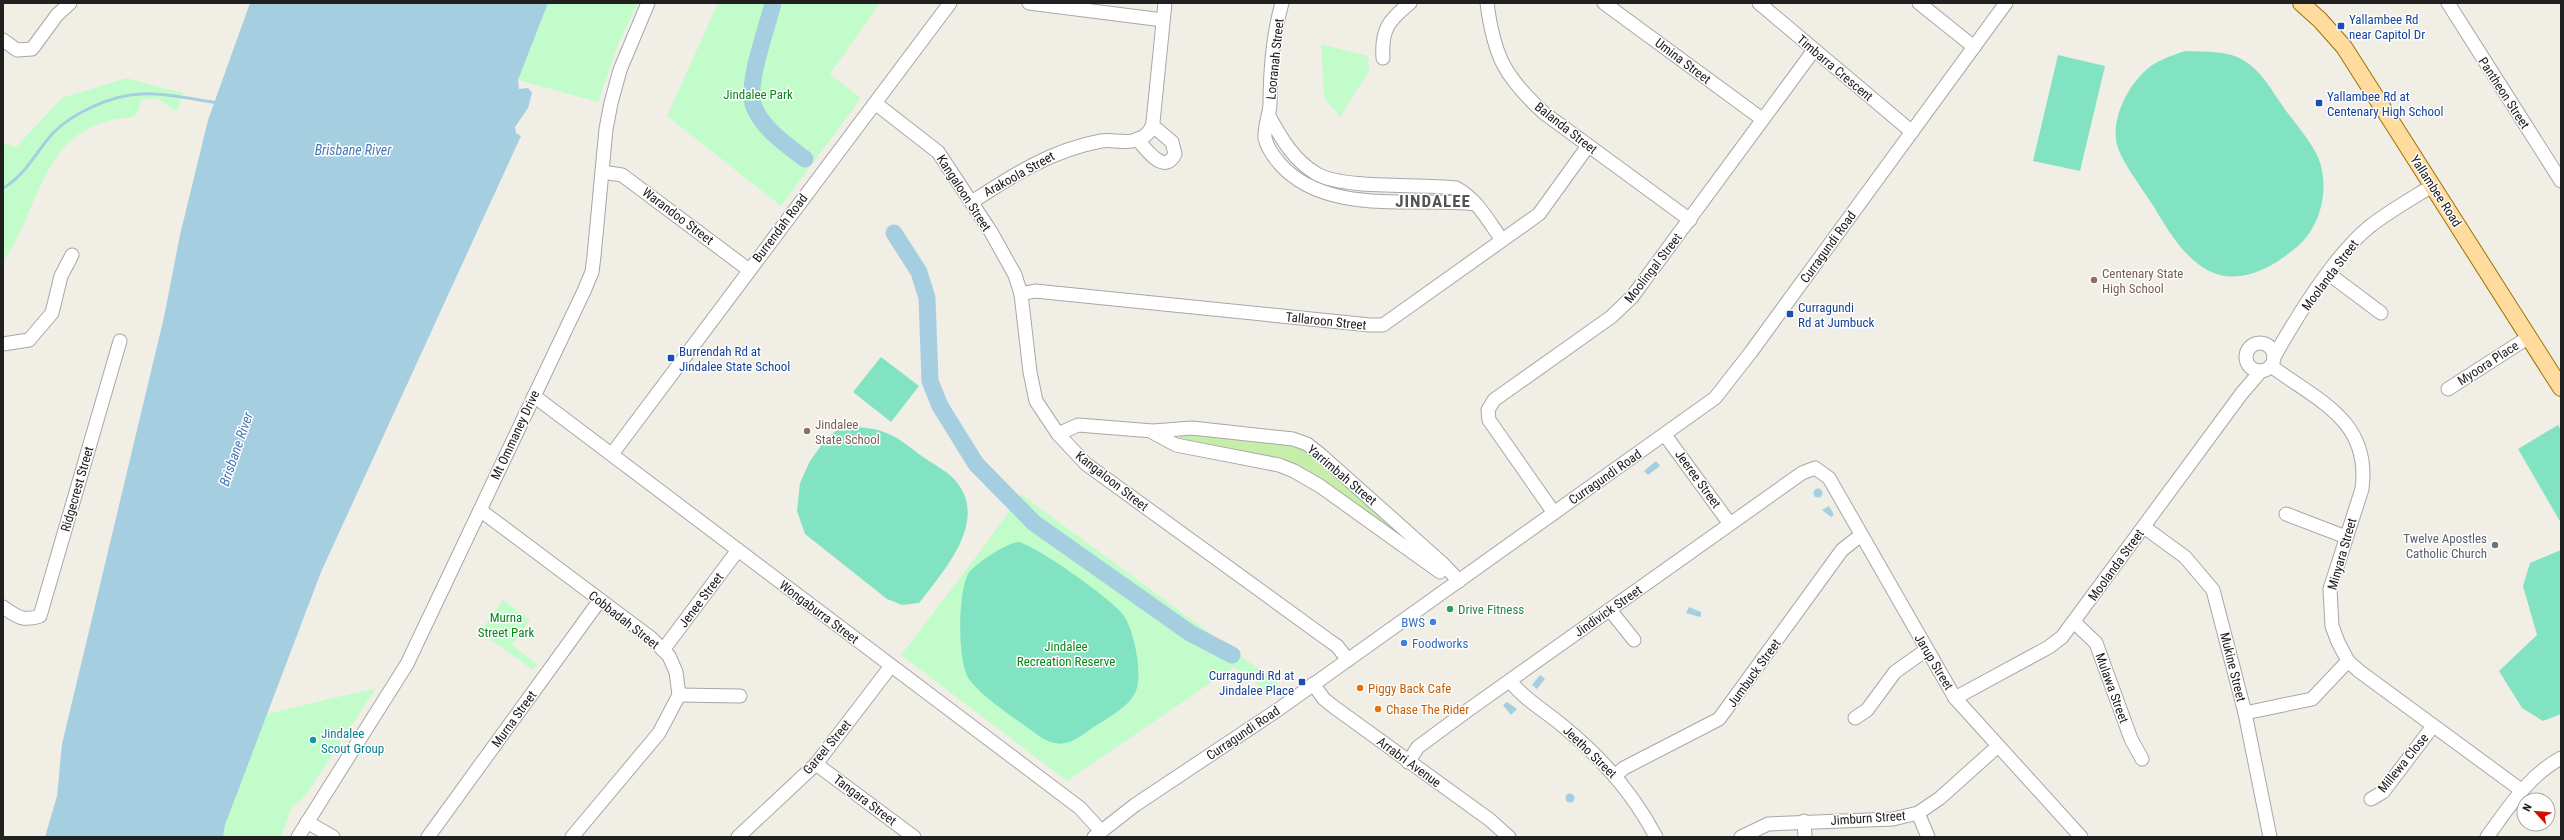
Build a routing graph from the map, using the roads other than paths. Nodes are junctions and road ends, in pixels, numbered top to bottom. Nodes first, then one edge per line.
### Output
1 (70, 3) edge
2 (648, 3) edge
3 (950, 3) edge
4 (1029, 3) edge
5 (1165, 3) edge
6 (1282, 3) edge
7 (1410, 3) edge
8 (1488, 3) edge
9 (1604, 3) edge
10 (1759, 3) edge
11 (1919, 3) edge
12 (2006, 3) edge
13 (2448, 3) edge
14 (2304, 4) edge
15 (1163, 20) junction
16 (3, 40) edge
17 (1974, 47) junction
18 (1814, 50) junction
19 (1383, 58) dead end
20 (875, 103) junction
21 (1762, 119) junction
22 (1153, 126) junction
23 (1912, 132) junction
24 (1137, 139) junction
25 (1588, 146) junction
26 (602, 172) junction
27 (2561, 181) edge
28 (2432, 186) junction
29 (972, 202) junction
30 (1690, 220) junction
31 (1502, 240) junction
32 (72, 255) dead end
33 (749, 270) junction
34 (2329, 274) junction
35 (1021, 294) junction
36 (2381, 313) dead end
37 (2290, 328) junction
38 (2529, 337) junction
39 (120, 341) dead end
40 (2262, 343) junction
41 (3, 344) edge
42 (2249, 365) junction
43 (2269, 365) junction
44 (2561, 388) edge
45 (2448, 389) dead end
46 (2242, 393) junction
47 (534, 396) junction
48 (1148, 431) junction
49 (1058, 434) junction
50 (1665, 435) junction
51 (612, 454) junction
52 (1815, 468) joint
53 (480, 510) junction
54 (1554, 513) junction
55 (2286, 514) dead end
56 (1730, 524) junction
57 (2144, 528) junction
58 (1861, 535) junction
59 (2346, 537) junction
60 (738, 550) junction
61 (1455, 584) junction
62 (600, 600) junction
63 (3, 607) edge
64 (1610, 610) junction
65 (2074, 622) junction
66 (1634, 640) dead end
67 (663, 650) junction
68 (1926, 650) junction
69 (1348, 660) junction
70 (2348, 661) junction
71 (891, 666) junction
72 (1510, 681) junction
73 (1313, 684) junction
74 (679, 695) junction
75 (740, 696) dead end
76 (1955, 698) junction
77 (2245, 713) junction
78 (1855, 718) dead end
79 (2433, 726) junction
80 (1998, 746) junction
81 (2561, 758) edge
82 (2142, 759) dead end
83 (1408, 762) junction
84 (816, 764) junction
85 (1616, 775) junction
86 (2521, 790) junction
87 (2372, 798) dead end
88 (1918, 813) junction
89 (1804, 821) junction
90 (307, 822) junction
91 (1098, 834) edge
92 (298, 837) edge
93 (333, 837) edge
94 (428, 837) edge
95 (572, 837) edge
96 (738, 837) edge
97 (914, 837) edge
98 (1509, 837) edge
99 (1656, 837) edge
100 (1741, 837) edge
101 (1805, 837) edge
102 (1928, 837) edge
103 (2081, 837) edge
104 (2270, 837) edge
105 (2487, 837) edge

1 - 16 street
2 - 26 street, Mt Ommaney Drive
3 - 20 street, Burrendah Road
4 - 15 street
5 - 15 street
6 - 31 street, Looranah Street
7 - 19 street
8 - 25 street, Balanda Street
9 - 21 street, Umina Street
10 - 18 street, Timbarra Crescent
11 - 17 street
12 - 17 street, Curragundi Road
13 - 27 street, Pantheon Street
14 - 28 main road, Yallambee Road
15 - 22 street
17 - 23 street, Curragundi Road
18 - 21 street, Moolingal Street
18 - 23 street, Timbarra Crescent
20 - 29 street, Kangaloon Street
20 - 33 street, Burrendah Road
21 - 30 street, Moolingal Street
22 - 24 street
22 - 24 street
23 - 50 street, Curragundi Road
24 - 29 street, Arakoola Street
25 - 30 street, Balanda Street
25 - 31 street, Tallaroon Street
26 - 33 street, Warandoo Street
26 - 47 street, Mt Ommaney Drive
28 - 34 street, Moolanda Street
28 - 38 main road, Yallambee Road
29 - 35 street, Kangaloon Street
30 - 54 street, Moolingal Street
31 - 35 street, Tallaroon Street
32 - 41 street
33 - 51 street, Burrendah Road
34 - 36 street
34 - 37 street, Moolanda Street
35 - 49 street, Kangaloon Street
37 - 40 street, Moolanda Street
37 - 43 street, Moolanda Street
38 - 44 main road, Yallambee Road
38 - 45 street, Myoora Place
39 - 63 street, Ridgecrest Street
40 - 42 street
40 - 43 street
42 - 43 street
42 - 46 street, Moolanda Street
43 - 46 street, Moolanda Street
43 - 59 street, Minyara Street
46 - 57 street, Moolanda Street
47 - 51 street, Wongaburra Street
47 - 53 street, Mt Ommaney Drive
48 - 49 street, Yarrimbah Street
48 - 61 street, Yarrimbah Street
48 - 61 street, Yarrimbah Street
49 - 69 street, Kangaloon Street
50 - 54 street, Curragundi Road
50 - 56 street, Jeeree Street
51 - 60 street, Wongaburra Street
52 - 56 street, Jindivick Street
52 - 58 street, Jarup Street
53 - 62 street, Cobbadah Street
53 - 90 street, Mt Ommaney Drive
54 - 61 street, Curragundi Road
55 - 59 street
56 - 64 street, Jindivick Street
57 - 65 street, Moolanda Street
57 - 77 street, Mukine Street
58 - 68 street, Jarup Street
58 - 85 street, Jumbuck Street
59 - 70 street, Minyara Street
60 - 67 street, Jenee Street
60 - 71 street, Wongaburra Street
61 - 69 street, Curragundi Road
62 - 67 street, Cobbadah Street
62 - 94 street, Murna Street
64 - 66 street
64 - 72 street, Jindivick Street
65 - 76 street, Moolanda Street
65 - 82 street, Mulawa Street
67 - 74 street, Cobbadah Street
68 - 76 street, Jarup Street
68 - 78 street
69 - 73 street, Curragundi Road
70 - 77 street
70 - 79 street, Minyara Street
71 - 84 street, Gareel Street
71 - 91 street, Wongaburra Street
72 - 83 street, Jindivick Street
72 - 85 street, Jeetho Street
73 - 83 street, Arrabri Avenue
73 - 91 street, Curragundi Road
74 - 75 street
74 - 95 street
76 - 80 street, Jarup Street
77 - 104 street, Mukine Street
79 - 86 street, Minyara Street
79 - 87 street, Millewa Close
80 - 88 street, Jimburn Street
80 - 103 street, Jarup Street
81 - 86 street
83 - 98 street, Arrabri Avenue
84 - 96 street, Gareel Street
84 - 97 street, Tangara Street
85 - 99 street, Jeetho Street
86 - 105 street
88 - 89 street, Jimburn Street
88 - 102 street
89 - 100 street, Jimburn Street
89 - 101 street
90 - 92 street, Mt Ommaney Drive
90 - 93 street

